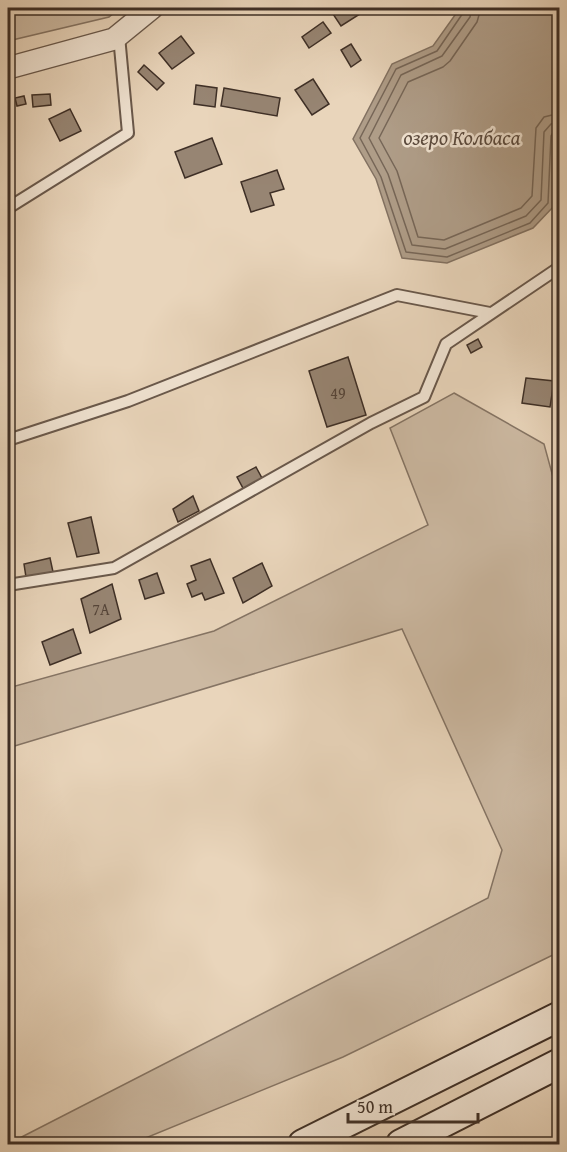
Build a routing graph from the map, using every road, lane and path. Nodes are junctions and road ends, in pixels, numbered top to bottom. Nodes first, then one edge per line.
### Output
1 (152, 8) edge
2 (118, 35) junction
3 (8, 68) edge
4 (8, 208) edge
5 (560, 267) edge
6 (490, 313) junction
7 (8, 440) edge
8 (8, 585) edge
9 (560, 1016) edge
10 (560, 1063) edge
11 (303, 1144) edge
12 (401, 1144) edge

1 - 2 street
2 - 3 street
2 - 4 lane
5 - 6 lane
6 - 7 lane
6 - 8 lane
9 - 11 main road
10 - 12 main road

